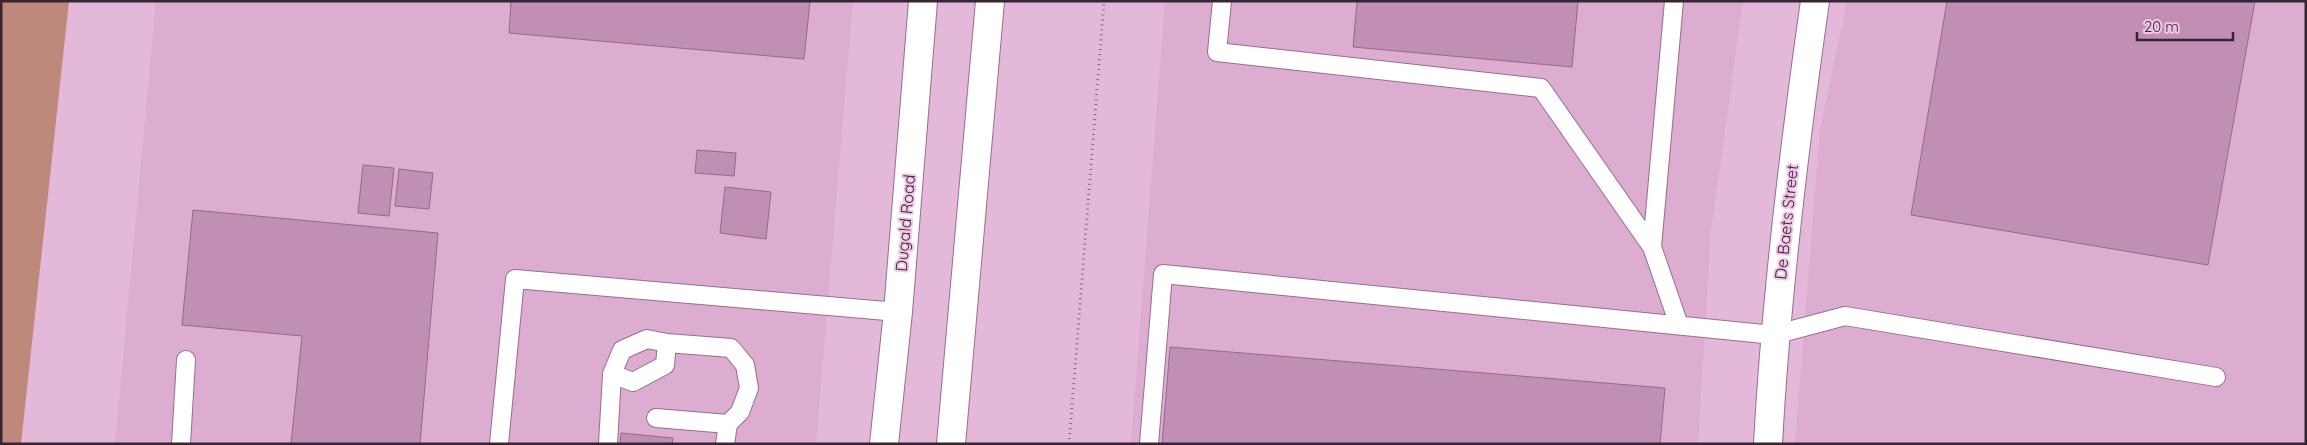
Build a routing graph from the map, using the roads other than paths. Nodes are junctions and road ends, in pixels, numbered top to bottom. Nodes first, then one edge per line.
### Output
1 (924, 1) edge
2 (990, 1) edge
3 (1222, 1) edge
4 (1674, 1) edge
5 (1815, 1) edge
6 (1652, 247) junction
7 (898, 312) junction
8 (1680, 325) junction
9 (1774, 335) junction
10 (667, 343) junction
11 (186, 360) dead end
12 (612, 374) junction
13 (2216, 377) dead end
14 (656, 418) dead end
15 (728, 424) junction
16 (181, 444) edge
17 (499, 444) edge
18 (608, 444) edge
19 (725, 444) edge
20 (884, 444) edge
21 (951, 444) edge
22 (1148, 444) edge
23 (1768, 444) edge

1 - 7 main road, Dugald Road
2 - 21 main road
3 - 6 lane
4 - 6 lane
5 - 9 main road, De Baets Street
6 - 8 lane
7 - 17 lane
7 - 20 main road, Dugald Road
8 - 9 lane
8 - 22 lane
9 - 13 lane
9 - 23 main road, De Baets Street
10 - 12 lane
10 - 12 lane
10 - 15 lane
11 - 16 lane
12 - 18 lane
14 - 15 lane
15 - 19 lane

